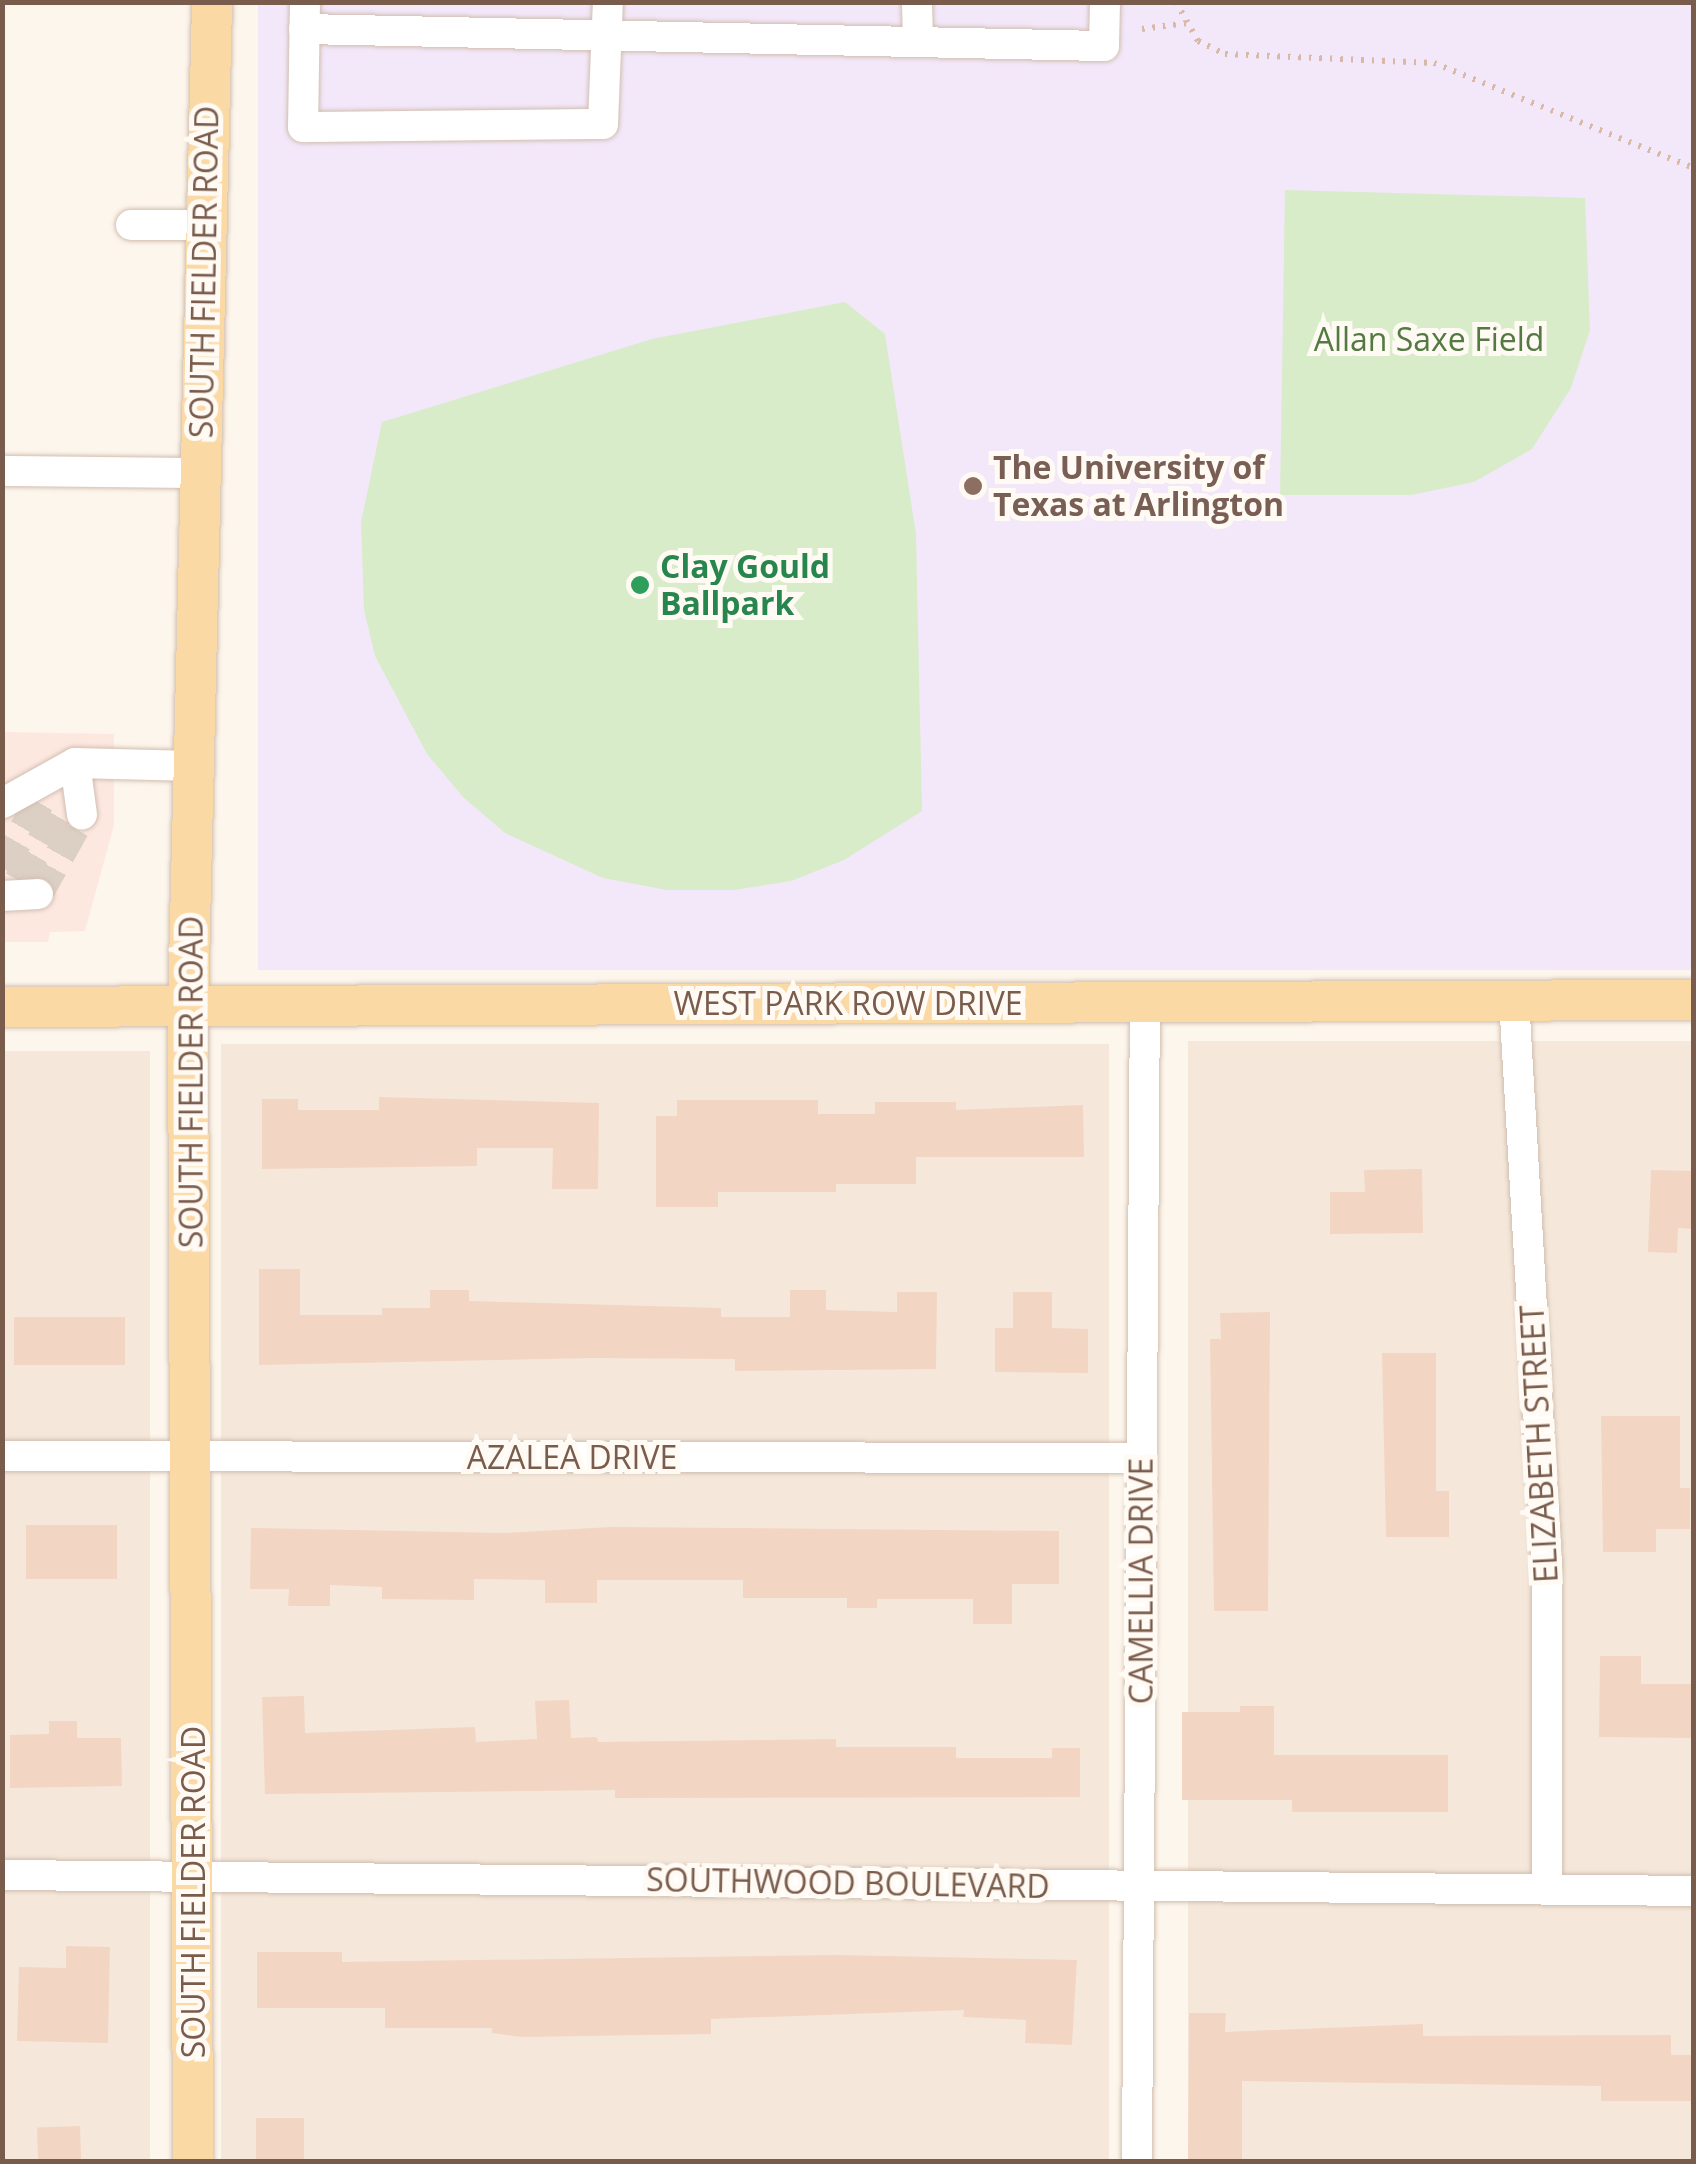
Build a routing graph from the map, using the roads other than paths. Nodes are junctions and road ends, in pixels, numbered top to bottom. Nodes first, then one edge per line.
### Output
1 (212, 2) edge
2 (608, 2) edge
3 (917, 2) edge
4 (1105, 2) edge
5 (305, 16) edge
6 (606, 35) junction
7 (918, 42) junction
8 (131, 225) dead end
9 (207, 226) junction
10 (2, 471) edge
11 (199, 472) junction
12 (75, 763) junction
13 (193, 766) junction
14 (3, 803) edge
15 (1514, 999) junction
16 (1146, 1000) junction
17 (1694, 1000) edge
18 (2, 1006) edge
19 (188, 1008) junction
20 (2, 1456) edge
21 (193, 1457) junction
22 (1142, 1458) junction
23 (2, 1875) edge
24 (193, 1877) junction
25 (1139, 1886) junction
26 (1548, 1890) junction
27 (1694, 1891) edge
28 (193, 2162) edge
29 (1137, 2162) edge

1 - 9 main road, SOUTH FIELDER ROAD
2 - 6 street
3 - 7 street
4 - 7 street
5 - 6 street
5 - 6 street
6 - 7 street
8 - 9 street
9 - 11 main road, SOUTH FIELDER ROAD
10 - 11 street
11 - 13 main road, SOUTH FIELDER ROAD
12 - 12 street
12 - 13 street
12 - 14 street
13 - 19 main road, SOUTH FIELDER ROAD
15 - 16 main road, WEST PARK ROW DRIVE
15 - 17 main road, WEST PARK ROW DRIVE
15 - 26 street, ELIZABETH STREET
16 - 19 main road, WEST PARK ROW DRIVE
16 - 22 street, CAMELLIA DRIVE
18 - 19 main road, WEST PARK ROW DRIVE
19 - 21 main road, SOUTH FIELDER ROAD
20 - 21 street, AZALEA DRIVE
21 - 22 street, AZALEA DRIVE
21 - 24 main road, SOUTH FIELDER ROAD
22 - 25 street, CAMELLIA DRIVE
23 - 24 street, SOUTHWOOD BOULEVARD
24 - 25 street, SOUTHWOOD BOULEVARD
24 - 28 main road, SOUTH FIELDER ROAD
25 - 26 street, SOUTHWOOD BOULEVARD
25 - 29 street, CAMELLIA DRIVE
26 - 27 street, SOUTHWOOD BOULEVARD

